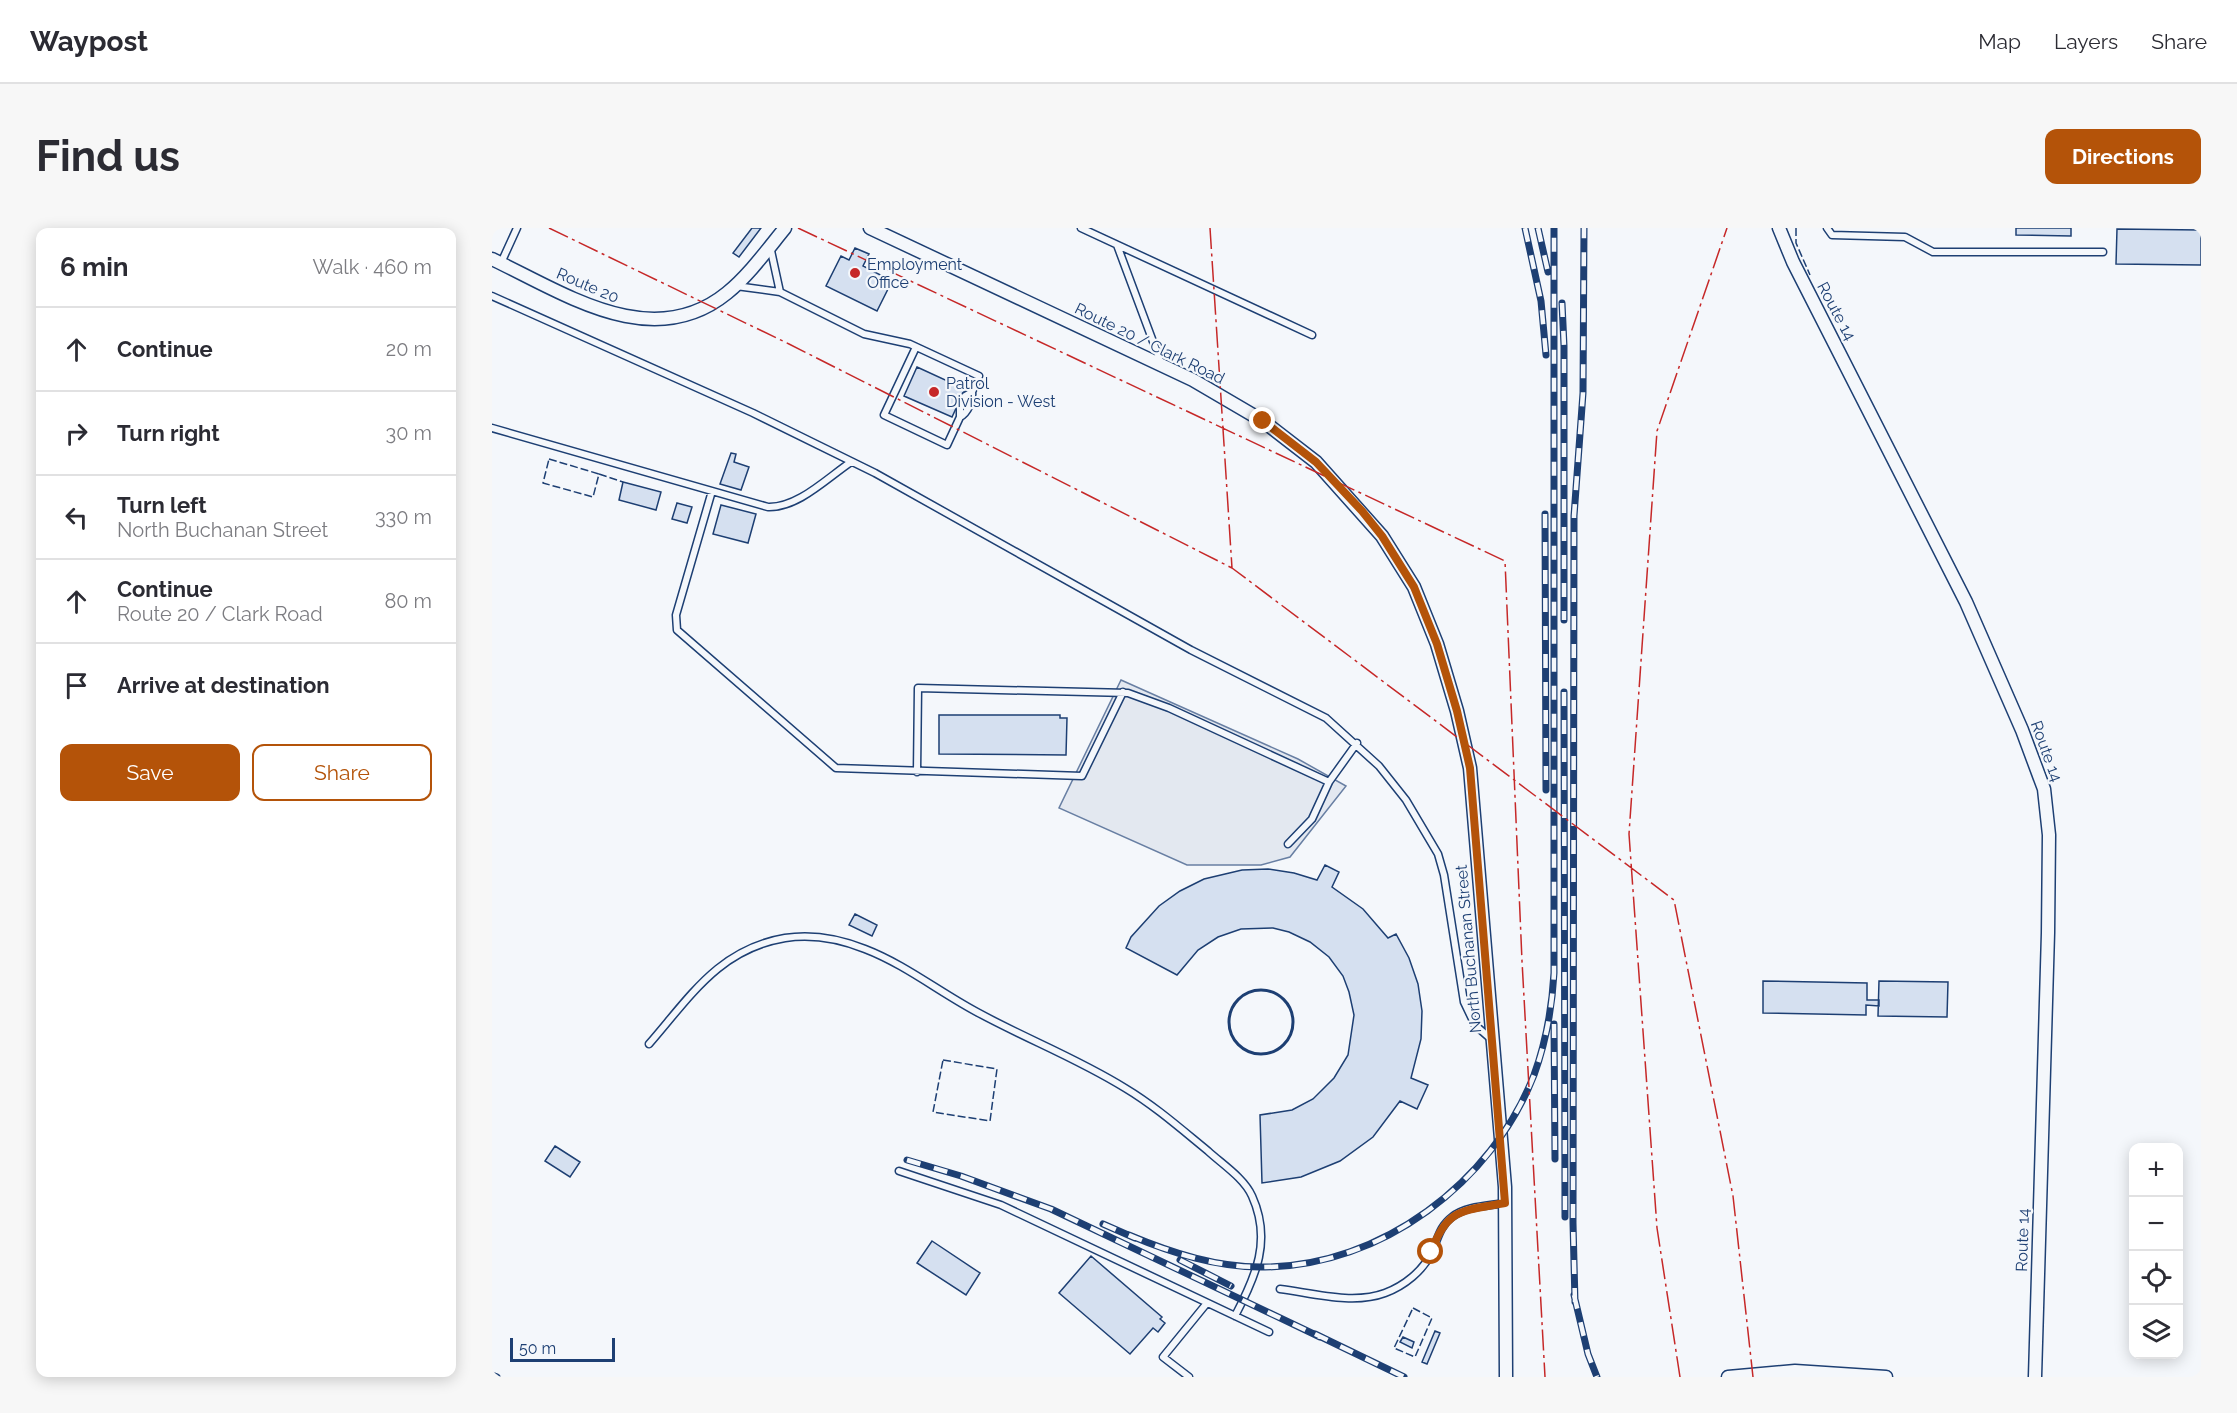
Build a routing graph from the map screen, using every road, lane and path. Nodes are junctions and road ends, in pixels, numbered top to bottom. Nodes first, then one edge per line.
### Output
1 (517, 228) edge
2 (785, 228) edge
3 (870, 228) edge
4 (1081, 228) edge
5 (1779, 228) edge
6 (1827, 228) edge
7 (1117, 245) junction
8 (770, 246) junction
9 (2103, 252) dead end
10 (496, 261) edge
11 (735, 286) junction
12 (780, 292) junction
13 (492, 296) edge
14 (1312, 335) dead end
15 (916, 347) junction
16 (1162, 366) junction
17 (492, 428) edge
18 (851, 462) junction
19 (712, 491) junction
20 (1382, 536) joint
21 (1123, 692) junction
22 (1357, 744) junction
23 (917, 772) junction
24 (1329, 782) junction
25 (1288, 844) dead end
26 (1492, 1040) junction
27 (650, 1044) dead end
28 (899, 1171) dead end
29 (1505, 1203) junction
30 (1280, 1289) dead end
31 (1207, 1303) junction
32 (1235, 1316) junction
33 (1269, 1332) dead end
34 (1189, 1377) edge
35 (1506, 1377) edge
36 (1728, 1377) edge
37 (1886, 1377) edge
38 (2035, 1377) edge

1 - 10 lane
2 - 8 street, Route 20
3 - 16 street, Route 20 / Clark Road
4 - 7 lane
5 - 38 street, Route 14
6 - 9 lane
7 - 14 lane
7 - 16 lane
8 - 11 street, Route 20
8 - 12 lane
10 - 11 street, Route 20
11 - 12 lane
12 - 15 lane
13 - 18 lane
15 - 15 lane
16 - 20 street, Route 20 / Clark Road
17 - 19 lane
18 - 19 lane
18 - 22 lane
19 - 23 lane
20 - 26 street, North Buchanan Street
21 - 23 lane
21 - 23 lane
21 - 24 lane
22 - 24 lane
22 - 26 lane
24 - 25 lane
26 - 29 street, North Buchanan Street
27 - 32 lane
28 - 31 lane
29 - 30 lane
29 - 35 street, North Buchanan Street
31 - 32 lane
31 - 34 lane
32 - 33 lane
36 - 37 street

